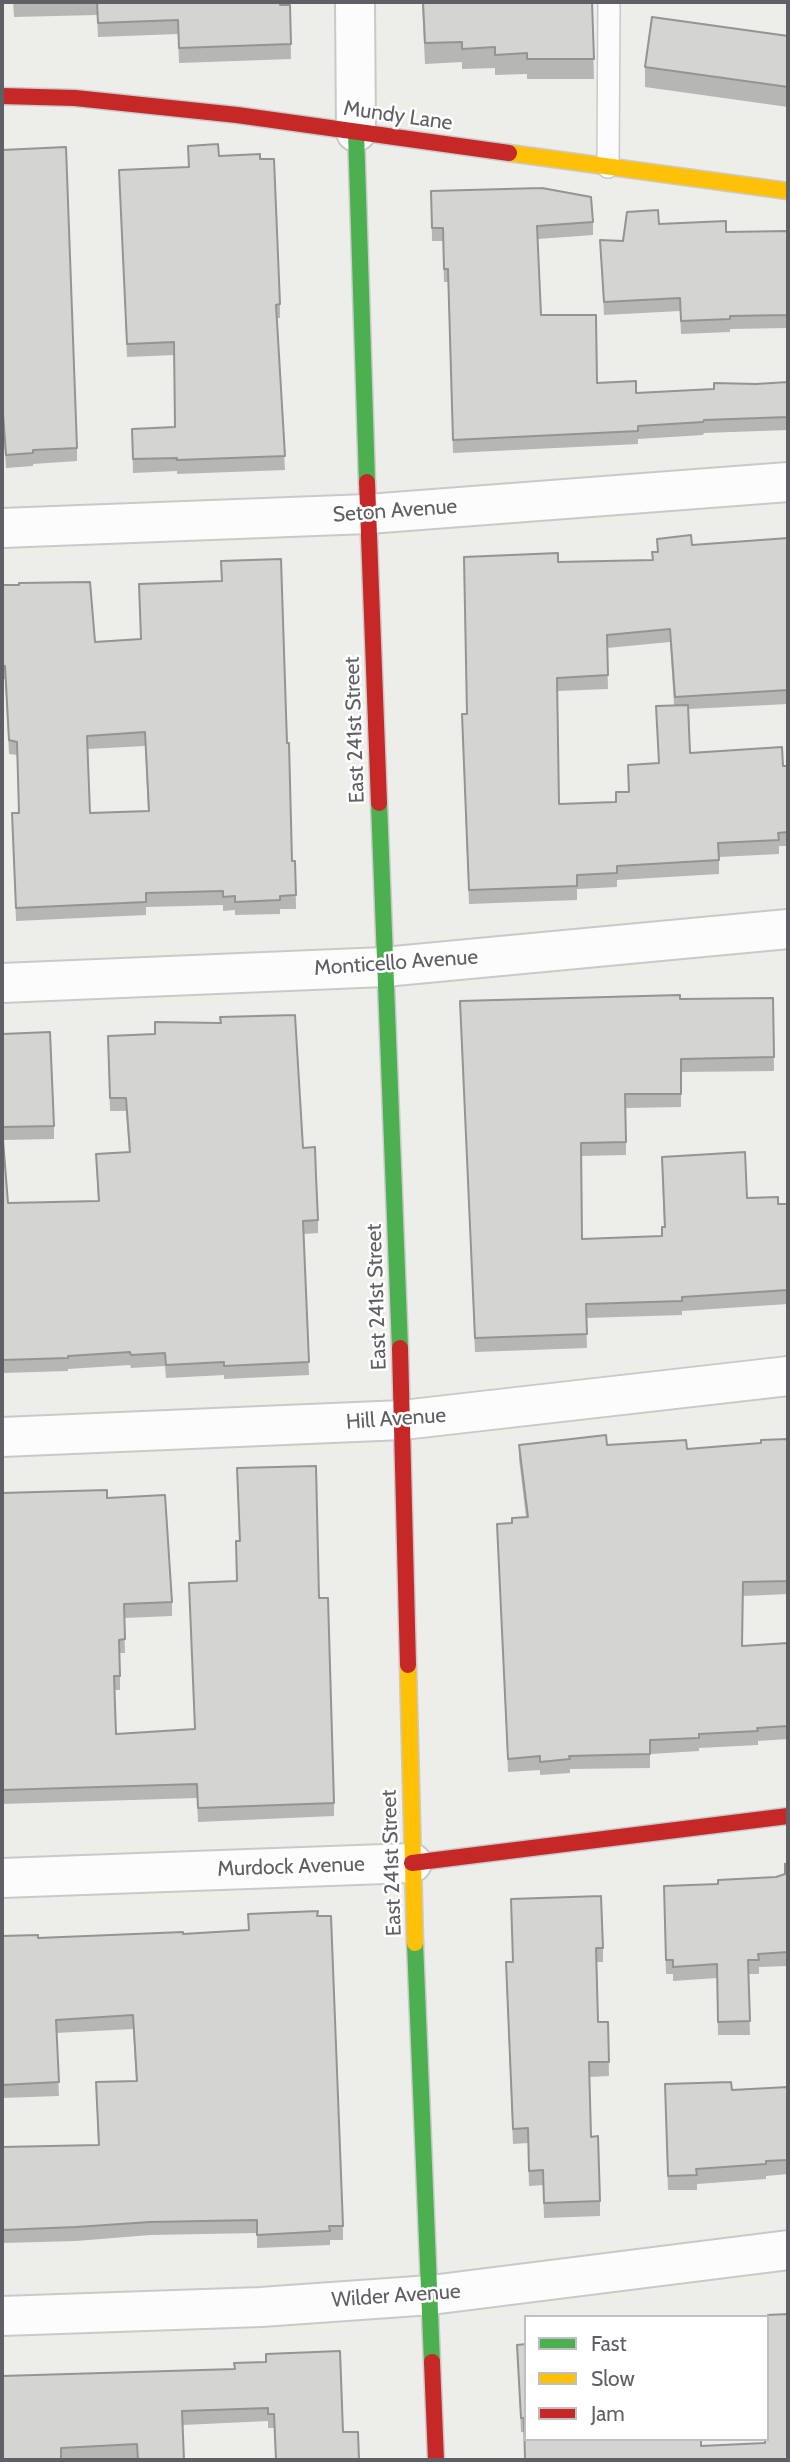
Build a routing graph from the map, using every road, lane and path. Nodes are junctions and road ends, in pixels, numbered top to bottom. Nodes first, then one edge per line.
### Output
1 (355, 2) edge
2 (609, 2) edge
3 (2, 96) edge
4 (356, 132) junction
5 (608, 167) junction
6 (788, 191) edge
7 (788, 482) edge
8 (368, 514) junction
9 (2, 528) edge
10 (788, 929) edge
11 (384, 967) junction
12 (2, 983) edge
13 (788, 1376) edge
14 (403, 1420) junction
15 (2, 1437) edge
16 (788, 1816) edge
17 (412, 1863) junction
18 (2, 1878) edge
19 (788, 2250) edge
20 (431, 2295) junction
21 (2, 2316) edge
22 (436, 2460) edge

1 - 4 street
2 - 5 lane
3 - 4 street, Mundy Lane
4 - 5 street, Mundy Lane
4 - 8 street, East 241st Street
5 - 6 street, Mundy Lane
7 - 8 street, Seton Avenue
8 - 9 street, Seton Avenue
8 - 11 street, East 241st Street
10 - 11 street, Monticello Avenue
11 - 12 street, Monticello Avenue
11 - 14 street, East 241st Street
13 - 14 street, Hill Avenue
14 - 15 street, Hill Avenue
14 - 17 street, East 241st Street
16 - 17 street, Murdock Avenue
17 - 18 street, Murdock Avenue
17 - 20 street, East 241st Street
19 - 20 street, Wilder Avenue
20 - 21 street, Wilder Avenue
20 - 22 street, East 241st Street

